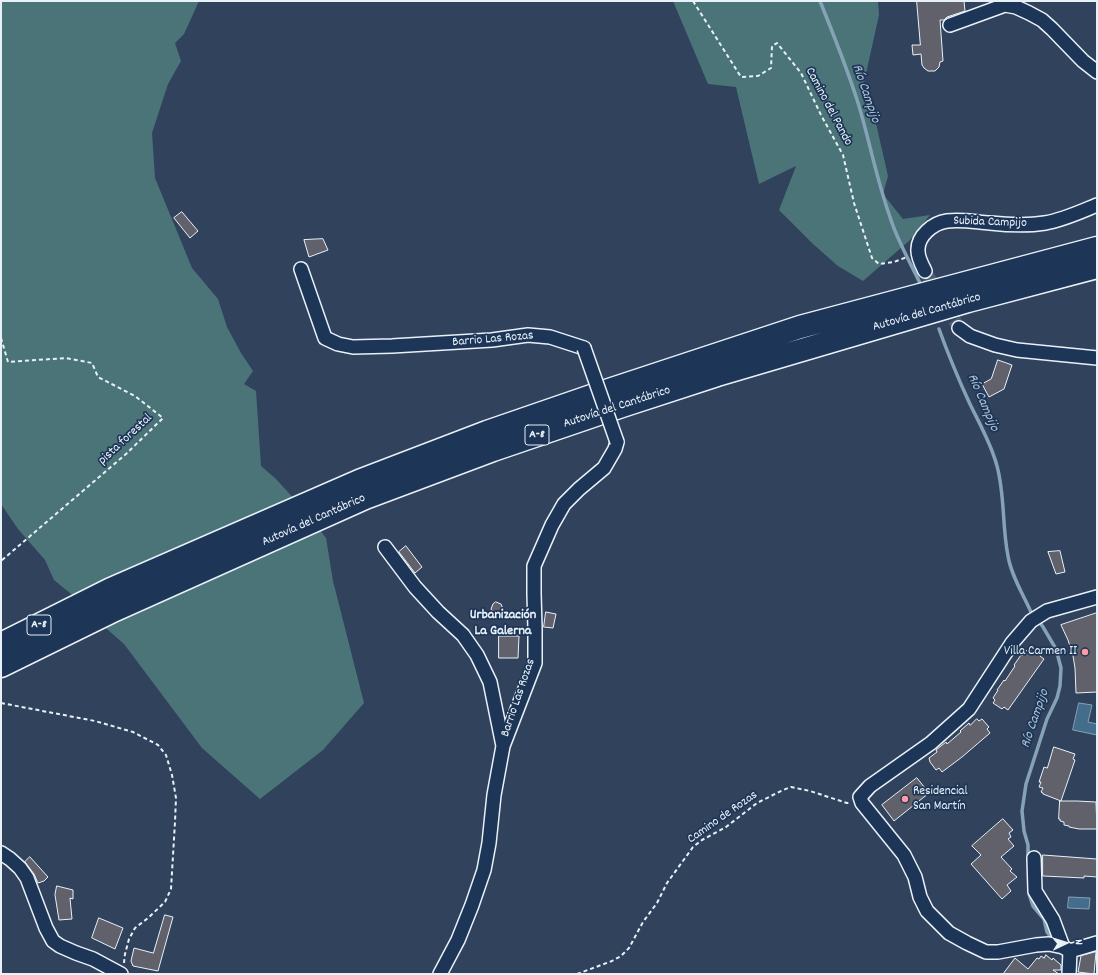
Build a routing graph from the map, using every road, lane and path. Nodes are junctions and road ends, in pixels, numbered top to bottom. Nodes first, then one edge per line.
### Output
1 (693, 1) edge
2 (950, 25) dead end
3 (1097, 72) edge
4 (1097, 205) edge
5 (1097, 248) edge
6 (918, 253) junction
7 (1097, 267) edge
8 (301, 269) dead end
9 (925, 271) tunnel mouth
10 (960, 328) tunnel mouth
11 (1, 338) edge
12 (1097, 358) edge
13 (385, 547) dead end
14 (1, 561) edge
15 (1097, 597) edge
16 (1, 644) edge
17 (1, 666) edge
18 (1, 703) edge
19 (503, 746) junction
20 (862, 803) junction
21 (1, 853) edge
22 (1034, 858) dead end
23 (1097, 943) edge
24 (1066, 949) junction
25 (122, 971) edge
26 (440, 974) edge
27 (577, 974) edge
28 (1070, 974) edge

1 - 6 path, Camino del Pando
2 - 3 street
4 - 6 street, Subida Campijo
5 - 16 highway, Autovía del Cantábrico / A-8
6 - 9 street
7 - 17 highway, Autovía del Cantábrico / A-8
8 - 19 street, Barrio Las Rozas, bridge
10 - 12 street
11 - 14 path, pista forestal
13 - 19 street, Barrio Las Rozas
15 - 20 street
18 - 25 path
19 - 26 street, Barrio Las Rozas
20 - 24 street
20 - 27 path, Camino de Rozas
21 - 25 street
22 - 24 street
23 - 24 street
24 - 28 street

